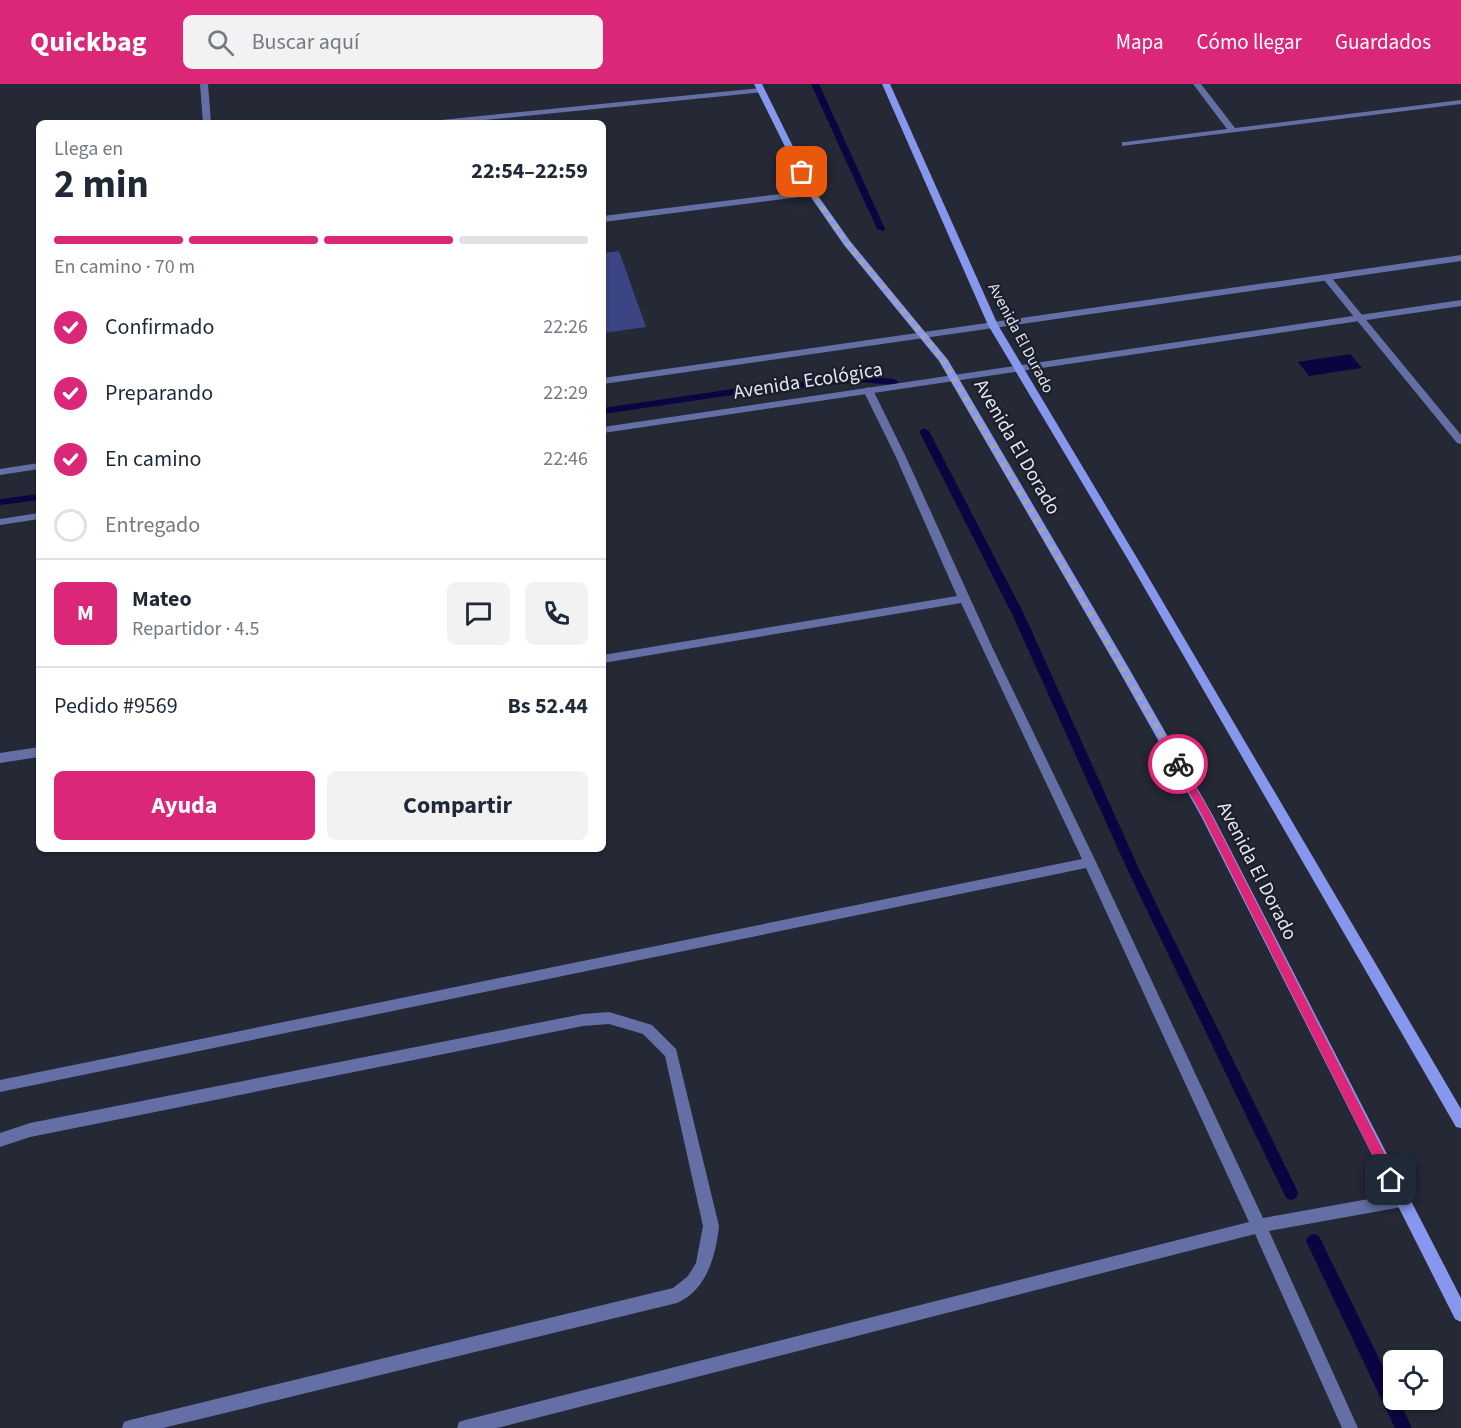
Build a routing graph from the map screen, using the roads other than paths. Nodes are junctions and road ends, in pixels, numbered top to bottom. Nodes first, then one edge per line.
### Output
1 (204, 84) edge
2 (886, 84) edge
3 (1197, 84) edge
4 (760, 87) edge
5 (1461, 102) edge
6 (207, 120) edge
7 (458, 120) edge
8 (1233, 131) junction
9 (1125, 144) dead end
10 (812, 193) junction
11 (606, 219) edge
12 (1461, 258) edge
13 (1327, 278) junction
14 (1461, 303) edge
15 (1360, 319) junction
16 (993, 325) junction
17 (924, 334) junction
18 (1019, 369) junction
19 (954, 378) junction
20 (606, 381) edge
21 (868, 390) junction
22 (606, 430) edge
23 (1461, 441) edge
24 (36, 466) edge
25 (0, 472) edge
26 (36, 516) edge
27 (0, 522) edge
28 (963, 599) junction
29 (606, 658) edge
30 (36, 752) edge
31 (0, 758) edge
32 (1090, 862) junction
33 (0, 1086) edge
34 (1461, 1122) edge
35 (0, 1140) edge
36 (1402, 1200) junction
37 (1260, 1226) junction
38 (1461, 1314) edge
39 (130, 1428) edge
40 (465, 1428) edge
41 (1350, 1428) edge

1 - 6 street
2 - 16 main road, Avenida El Durado
3 - 8 street
4 - 7 street
4 - 10 main road
5 - 8 street
8 - 9 street
10 - 11 street
10 - 17 main road
12 - 13 street, Avenida Ecológica
13 - 15 street
13 - 16 street, Avenida Ecológica
14 - 15 street, Avenida Ecológica
15 - 18 street, Avenida Ecológica
15 - 23 street
16 - 17 street, Avenida Ecológica
16 - 18 main road, Avenida El Durado
17 - 19 main road, Avenida El Dorado
17 - 20 street, Avenida Ecológica
18 - 19 street, Avenida Ecológica
18 - 34 main road, Avenida El Durado
19 - 21 street, Avenida Ecológica
19 - 36 main road, Avenida El Dorado
21 - 22 street, Avenida Ecológica
21 - 28 street
24 - 25 street
26 - 27 street
28 - 29 street
28 - 32 street
30 - 31 street
32 - 33 street
32 - 37 street
35 - 39 street
36 - 37 street
36 - 38 main road, Avenida El Dorado
37 - 40 street
37 - 41 street

